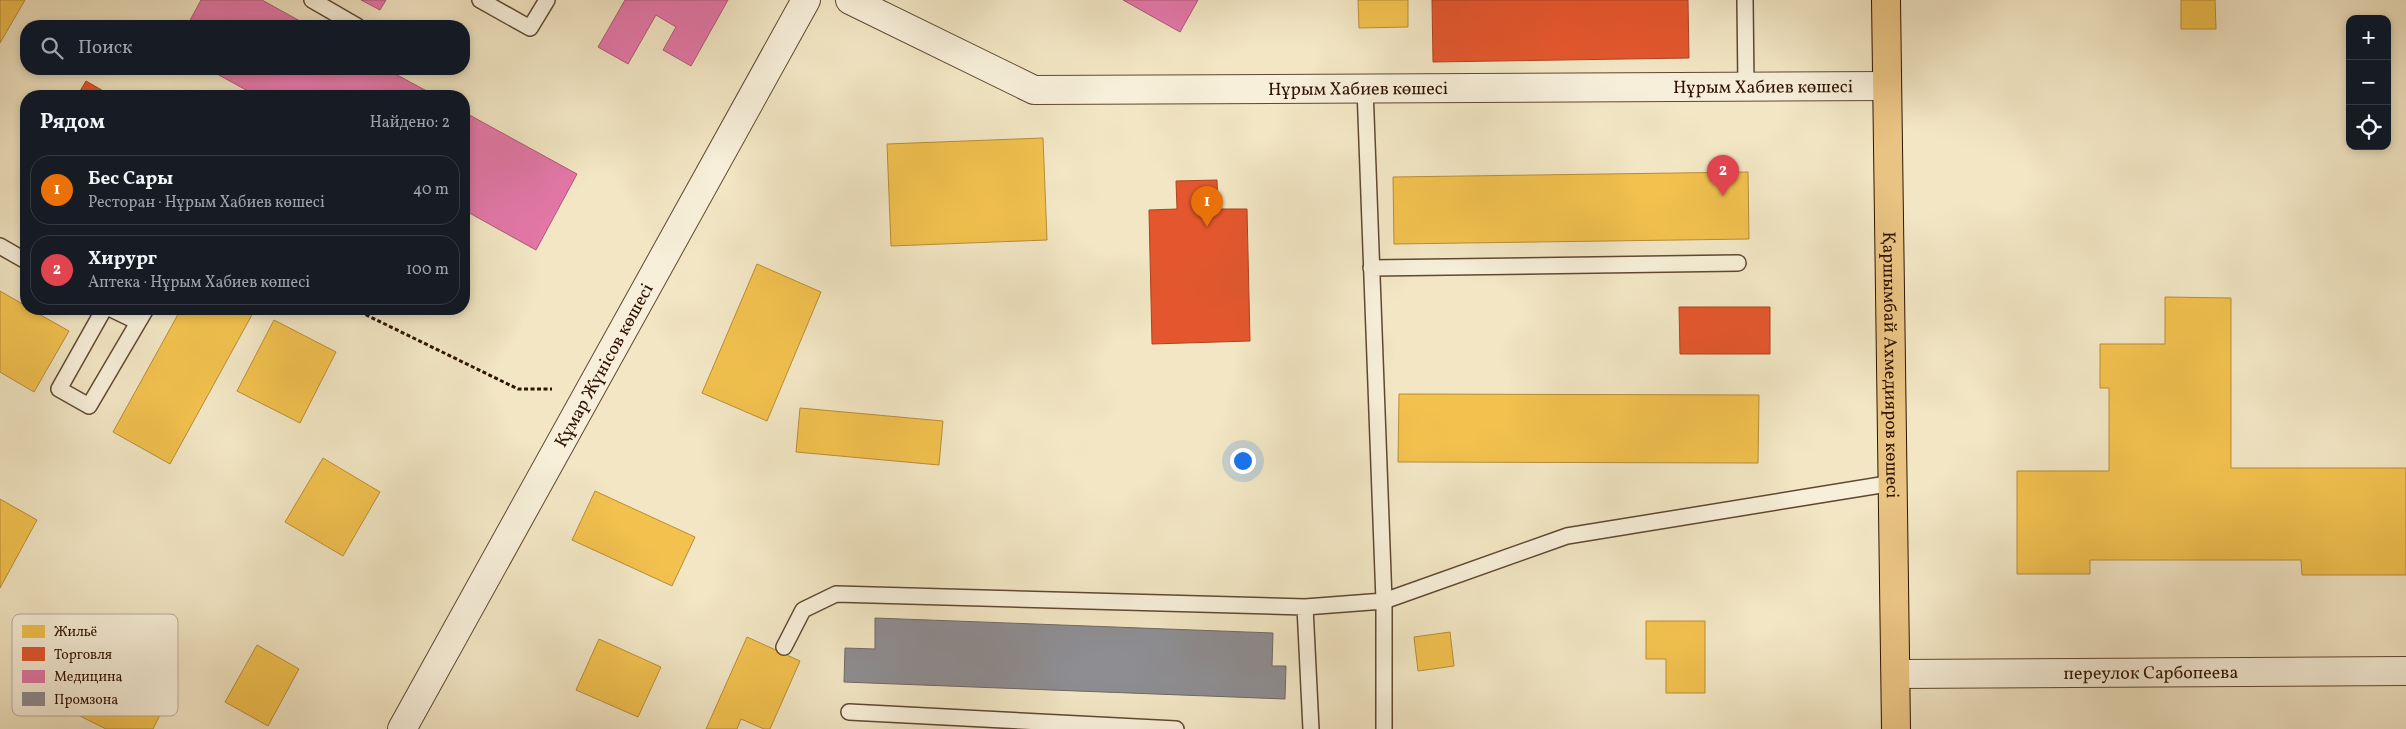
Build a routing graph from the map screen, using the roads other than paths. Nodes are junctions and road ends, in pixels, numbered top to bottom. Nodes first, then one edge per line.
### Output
1 (312, 0) edge
2 (480, 0) edge
3 (547, 0) edge
4 (806, 0) edge
5 (850, 0) edge
6 (1745, 0) edge
7 (1886, 0) edge
8 (347, 20) edge
9 (1887, 86) junction
10 (1746, 87) junction
11 (1365, 88) junction
12 (0, 246) edge
13 (20, 258) edge
14 (1738, 263) dead end
15 (1372, 268) junction
16 (101, 315) edge
17 (123, 315) edge
18 (142, 315) edge
19 (138, 322) junction
20 (1893, 483) junction
21 (1384, 601) junction
22 (1305, 607) junction
23 (784, 647) dead end
24 (2406, 671) edge
25 (1896, 674) junction
26 (849, 712) dead end
27 (402, 729) edge
28 (1176, 729) edge
29 (1311, 729) edge
30 (1384, 729) edge
31 (1896, 729) edge

1 - 8 lane
2 - 3 lane
4 - 27 street, Құмар Жүнісов көшесі
5 - 11 street, Нұрым Хабиев көшесі
6 - 10 lane
7 - 9 main road, Қаршымбай Ахмедияров көшесі
9 - 10 street, Нұрым Хабиев көшесі
9 - 20 main road, Қаршымбай Ахмедияров көшесі
10 - 11 street, Нұрым Хабиев көшесі
11 - 15 lane
12 - 13 lane
14 - 15 lane
15 - 21 lane
16 - 19 lane
17 - 19 lane
18 - 19 lane
20 - 21 lane
20 - 25 main road, Қаршымбай Ахмедияров көшесі
21 - 22 lane
21 - 30 lane
22 - 23 lane
22 - 29 lane
24 - 25 street, переулок Сарбопеева
25 - 31 main road, Қаршымбай Ахмедияров көшесі
26 - 28 lane

